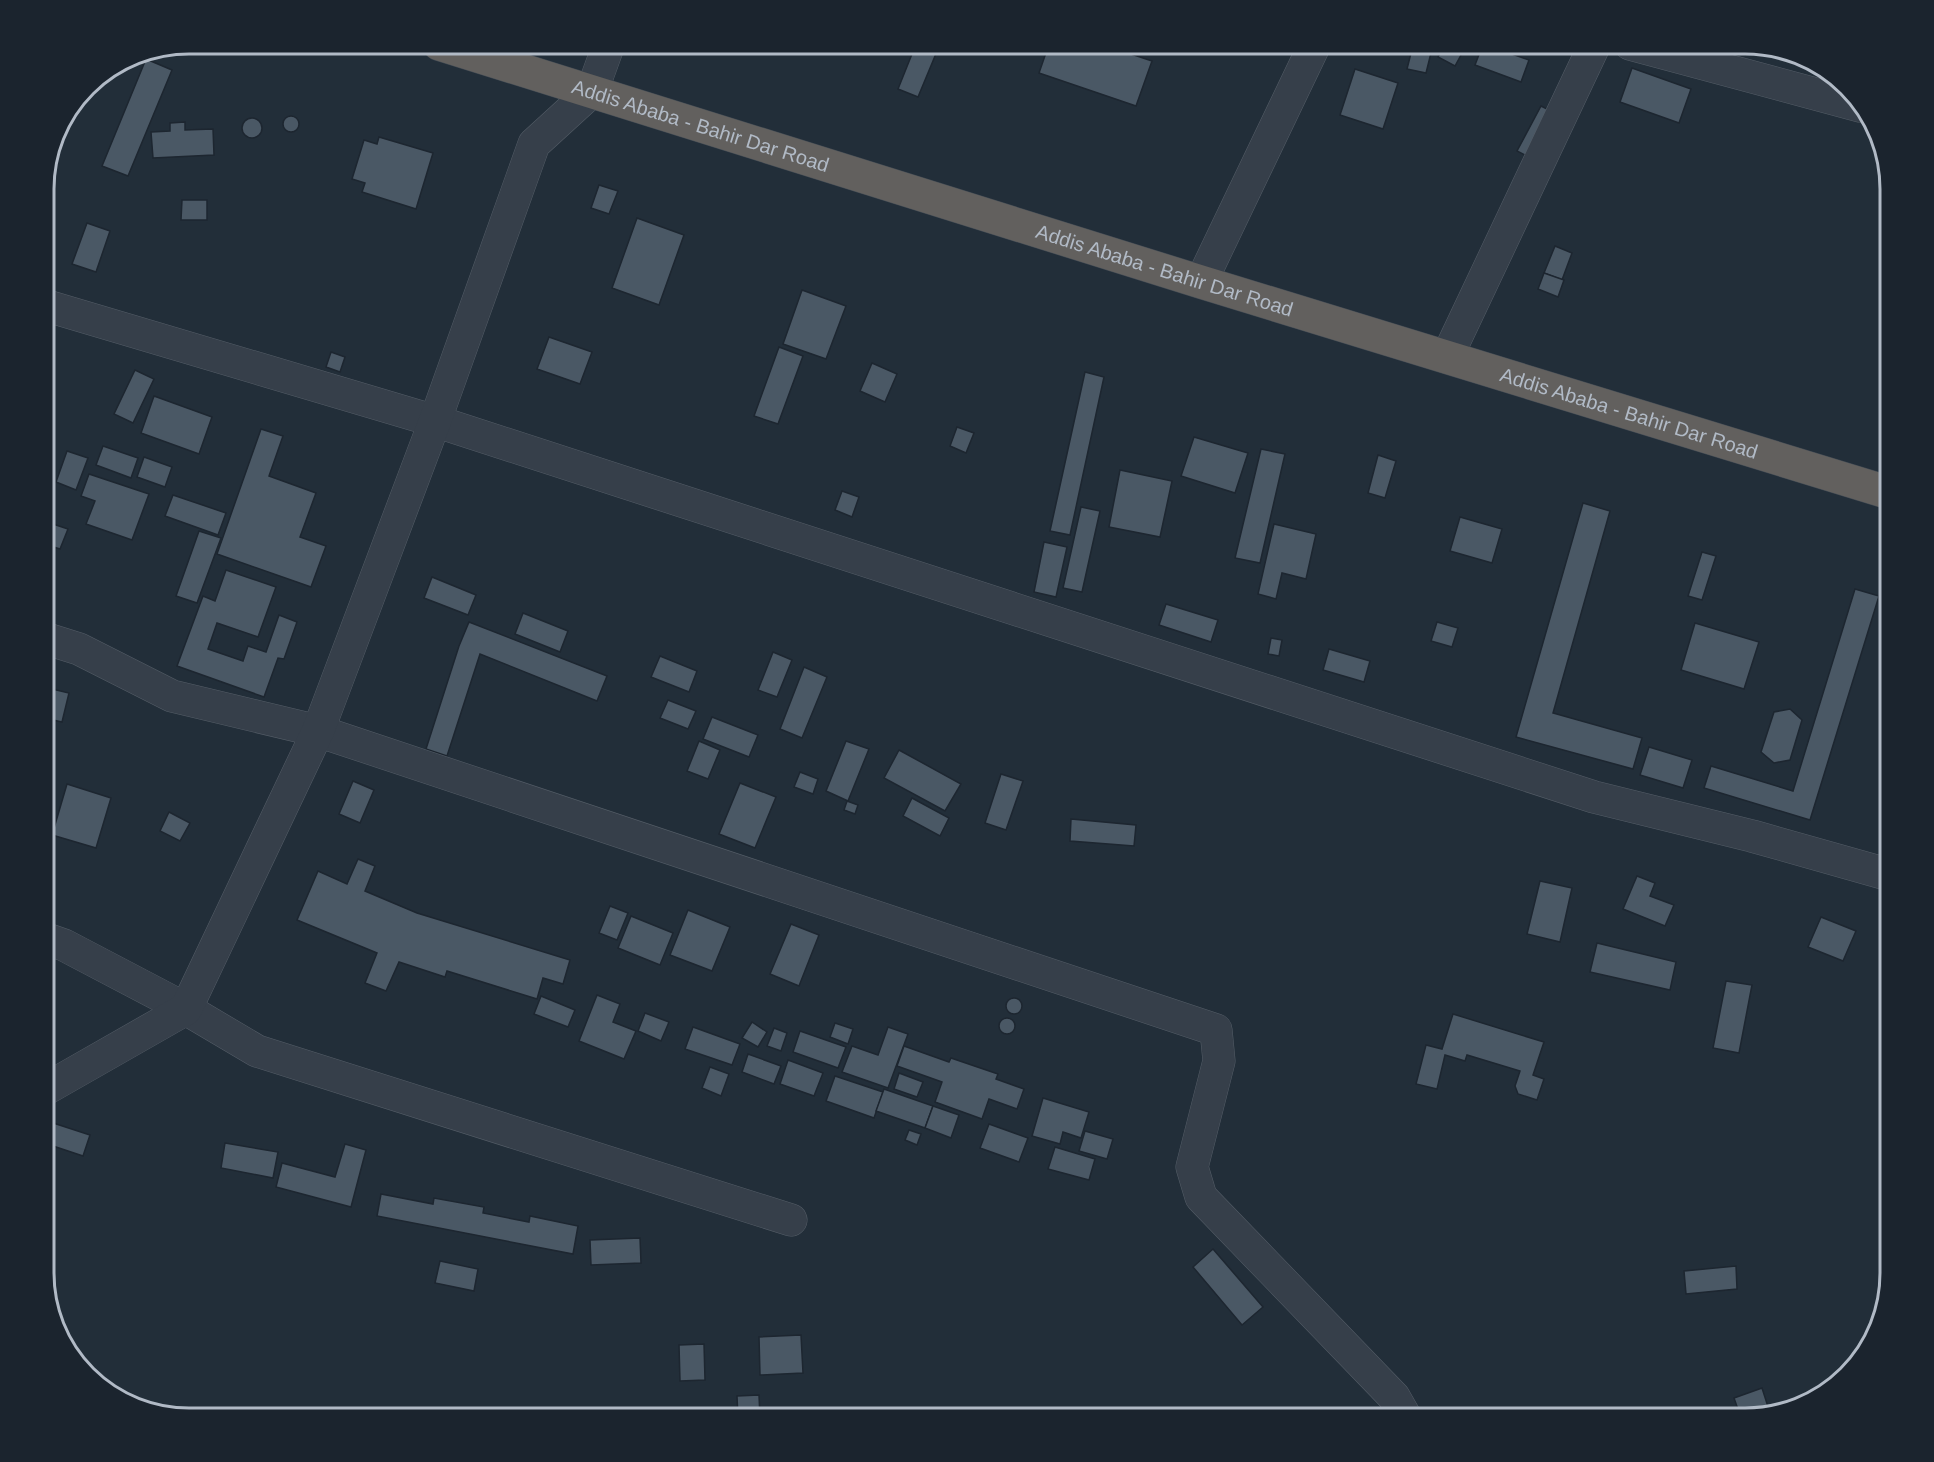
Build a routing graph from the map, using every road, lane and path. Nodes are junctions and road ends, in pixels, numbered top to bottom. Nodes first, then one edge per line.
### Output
1 (472, 54) edge
2 (605, 54) edge
3 (1310, 54) edge
4 (1590, 54) edge
5 (1666, 54) edge
6 (592, 91) junction
7 (1848, 103) edge
8 (1201, 282) junction
9 (54, 308) edge
10 (1447, 357) junction
11 (435, 421) junction
12 (1880, 490) edge
13 (54, 641) edge
14 (318, 731) junction
15 (1880, 872) edge
16 (54, 942) edge
17 (186, 1009) junction
18 (54, 1084) edge
19 (791, 1220) dead end
20 (1400, 1408) edge

1 - 6 highway, Addis Ababa - Bahir Dar Road
2 - 6 street
3 - 8 street
4 - 10 street
5 - 7 street
6 - 8 highway, Addis Ababa - Bahir Dar Road
6 - 11 street
8 - 10 highway, Addis Ababa - Bahir Dar Road
9 - 11 street
10 - 12 highway, Addis Ababa - Bahir Dar Road
11 - 14 street
11 - 15 street
13 - 14 street
14 - 17 street
14 - 20 street
16 - 17 street
17 - 18 street
17 - 19 street

